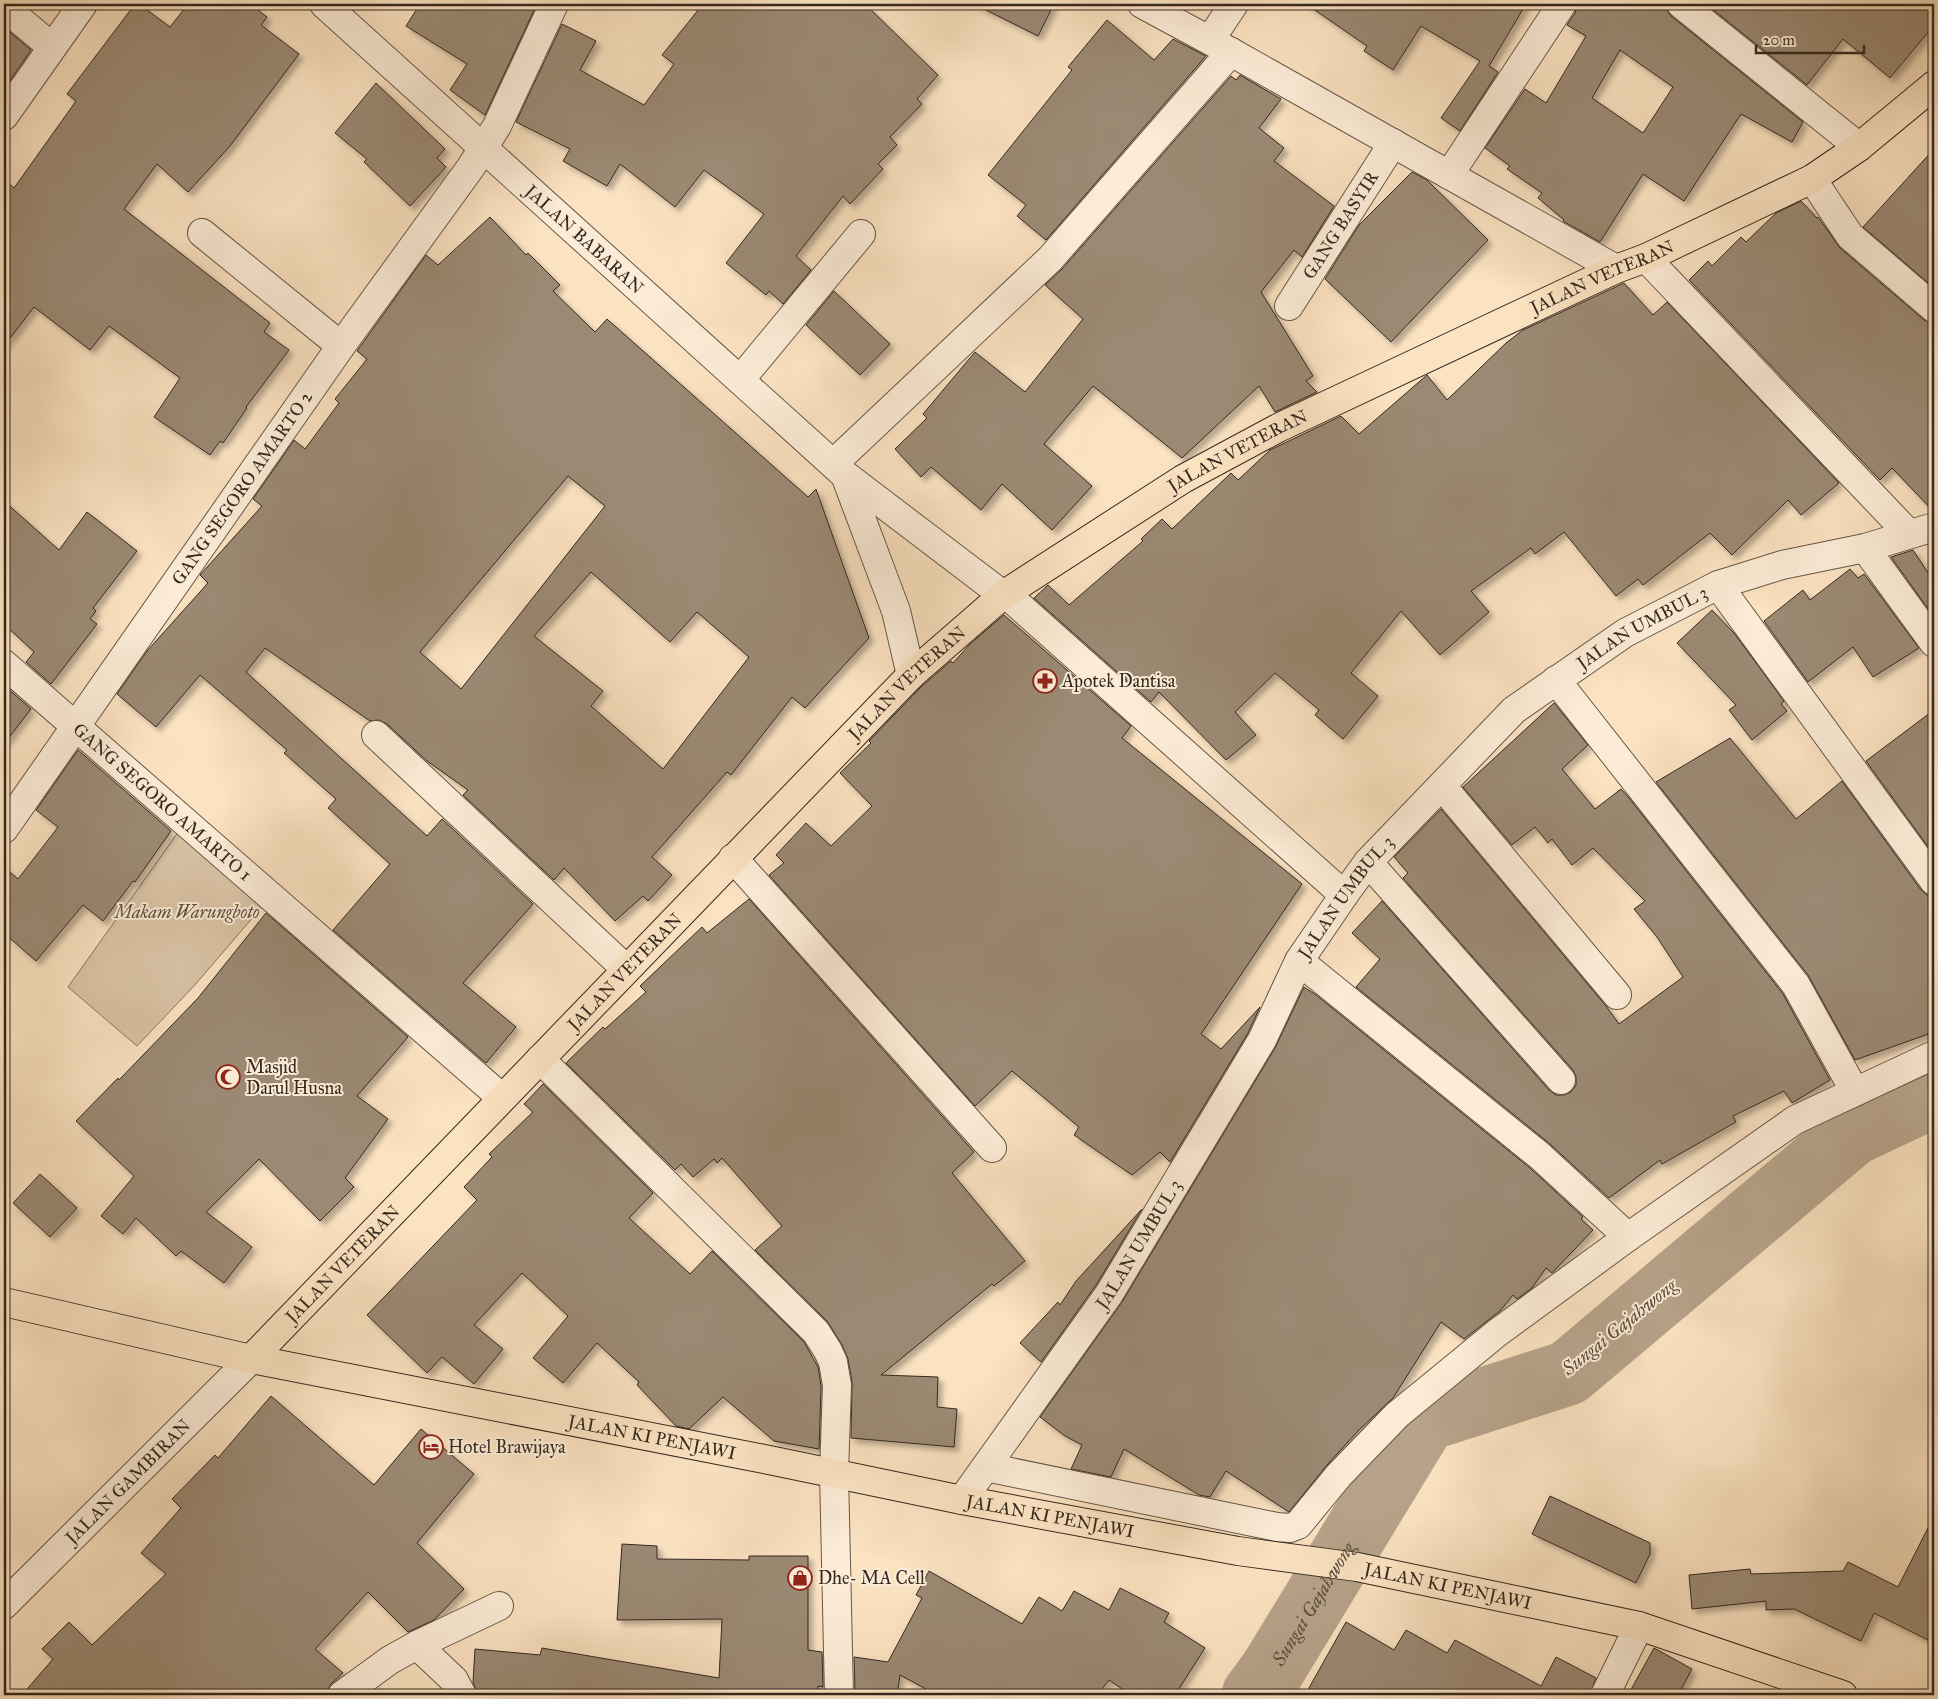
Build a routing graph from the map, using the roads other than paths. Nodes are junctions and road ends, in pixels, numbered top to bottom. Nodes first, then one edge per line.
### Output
1 (83, 4) edge
2 (324, 4) edge
3 (554, 4) edge
4 (1142, 4) edge
5 (1234, 4) edge
6 (1562, 4) edge
7 (1681, 4) edge
8 (4, 7) edge
9 (1221, 46) junction
10 (52, 47) junction
11 (1934, 85) edge
12 (4, 116) edge
13 (1393, 143) junction
14 (1859, 147) junction
15 (483, 148) junction
16 (1449, 175) junction
17 (1812, 179) junction
18 (202, 233) dead end
19 (861, 234) dead end
20 (1646, 258) junction
21 (1616, 269) junction
22 (1288, 306) dead end
23 (1934, 308) edge
24 (340, 346) junction
25 (740, 380) junction
26 (839, 470) junction
27 (1922, 531) edge
28 (1865, 548) junction
29 (1718, 585) junction
30 (1004, 594) junction
31 (1934, 643) edge
32 (4, 664) edge
33 (911, 675) junction
34 (1556, 680) junction
35 (75, 726) junction
36 (376, 735) dead end
37 (1442, 786) junction
38 (4, 829) edge
39 (733, 858) junction
40 (1368, 862) junction
41 (1934, 881) edge
42 (1344, 895) junction
43 (1299, 961) junction
44 (626, 969) junction
45 (1617, 995) dead end
46 (1934, 1055) edge
47 (540, 1059) junction
48 (1561, 1080) dead end
49 (1855, 1092) junction
50 (502, 1098) junction
51 (992, 1148) dead end
52 (1628, 1237) junction
53 (4, 1302) edge
54 (251, 1359) junction
55 (986, 1467) junction
56 (834, 1473) junction
57 (962, 1500) junction
58 (4, 1605) edge
59 (499, 1606) dead end
60 (1639, 1626) junction
61 (417, 1645) junction
62 (342, 1695) edge
63 (462, 1695) edge
64 (839, 1695) edge
65 (1606, 1695) edge
66 (1843, 1695) edge

1 - 10 street
2 - 15 street, JALAN BABARAN
3 - 15 street, GANG SEGORO AMARTO 2
4 - 9 street
5 - 9 street
6 - 16 street
7 - 14 street
8 - 10 street
9 - 13 street
9 - 26 street
10 - 12 street
11 - 14 main road, JALAN VETERAN
13 - 16 street
13 - 22 street, GANG BASYIR
14 - 17 main road, JALAN VETERAN
15 - 24 street, GANG SEGORO AMARTO 2
15 - 25 street, JALAN BABARAN
16 - 21 street
17 - 20 main road, JALAN VETERAN
17 - 23 street
18 - 24 street
19 - 25 street
20 - 21 main road, JALAN VETERAN
20 - 27 street
21 - 30 main road, JALAN VETERAN
24 - 35 street, GANG SEGORO AMARTO 2
25 - 26 street, JALAN BABARAN
26 - 30 street, JALAN BABARAN
26 - 33 street
27 - 28 street, JALAN UMBUL 3
28 - 29 street, JALAN UMBUL 3
28 - 31 street
29 - 34 street, JALAN UMBUL 3
29 - 41 street
30 - 33 main road, JALAN VETERAN
30 - 42 street, JALAN BABARAN
32 - 35 street, GANG SEGORO AMARTO 1
33 - 39 main road, JALAN VETERAN
34 - 37 street, JALAN UMBUL 3
34 - 49 street
35 - 38 street, GANG SEGORO AMARTO 2
35 - 50 street, GANG SEGORO AMARTO 1
36 - 44 street
37 - 40 street, JALAN UMBUL 3
37 - 45 street
39 - 44 main road, JALAN VETERAN
39 - 51 street
40 - 42 street, JALAN UMBUL 3
40 - 48 street
42 - 43 street, JALAN UMBUL 3
43 - 52 street
43 - 55 street, JALAN UMBUL 3
44 - 47 main road, JALAN VETERAN
46 - 49 street
47 - 50 main road, JALAN VETERAN
47 - 56 street
49 - 52 street
50 - 54 main road, JALAN VETERAN
52 - 55 street
53 - 54 main road
54 - 56 main road, JALAN KI PENJAWI
54 - 58 street, JALAN GAMBIRAN
55 - 57 street, JALAN UMBUL 3
56 - 57 main road, JALAN KI PENJAWI
56 - 64 street
57 - 60 main road, JALAN KI PENJAWI
59 - 61 street
60 - 65 street
60 - 66 main road, JALAN KI PENJAWI
61 - 62 street
61 - 63 street

